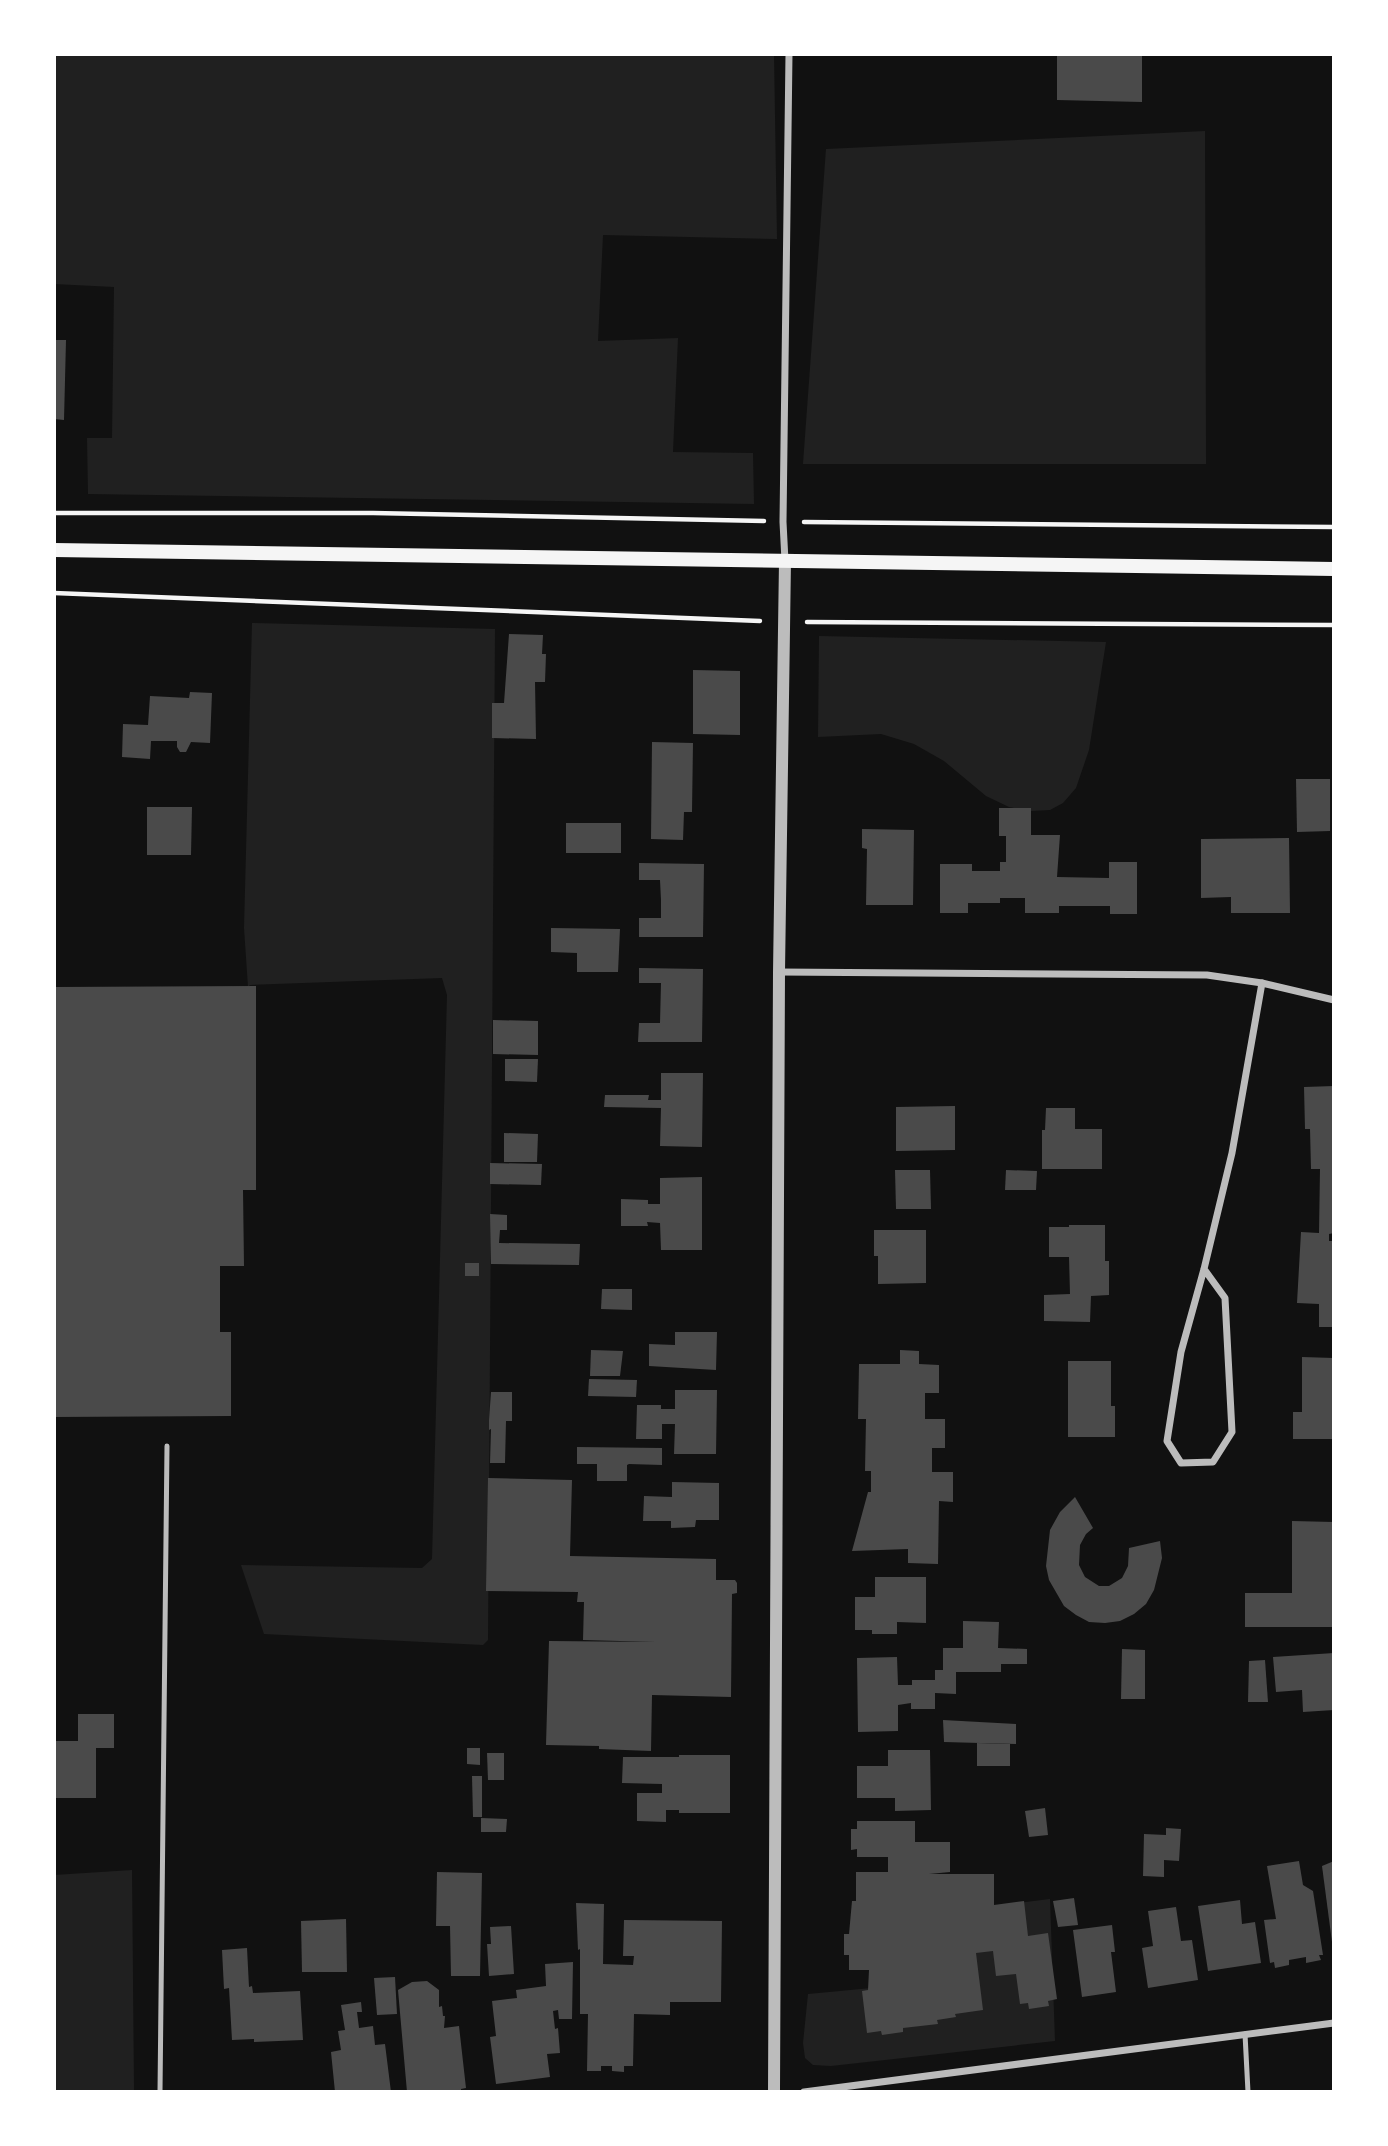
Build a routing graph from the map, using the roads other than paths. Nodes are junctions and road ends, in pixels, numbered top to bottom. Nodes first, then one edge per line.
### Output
1 (789, 54) edge
2 (54, 550) edge
3 (785, 561) junction
4 (1334, 569) edge
5 (779, 972) junction
6 (1262, 983) junction
7 (1334, 1000) edge
8 (1204, 1269) junction
9 (167, 1446) dead end
10 (1334, 2023) edge
11 (1245, 2034) junction
12 (160, 2092) edge
13 (774, 2092) edge
14 (804, 2092) edge
15 (1248, 2092) edge

1 - 3 street
2 - 3 main road
3 - 4 main road
3 - 5 street
5 - 6 street
5 - 13 street
6 - 7 street
6 - 8 street
8 - 8 street
9 - 12 lane
10 - 11 street
11 - 14 street
11 - 15 lane

